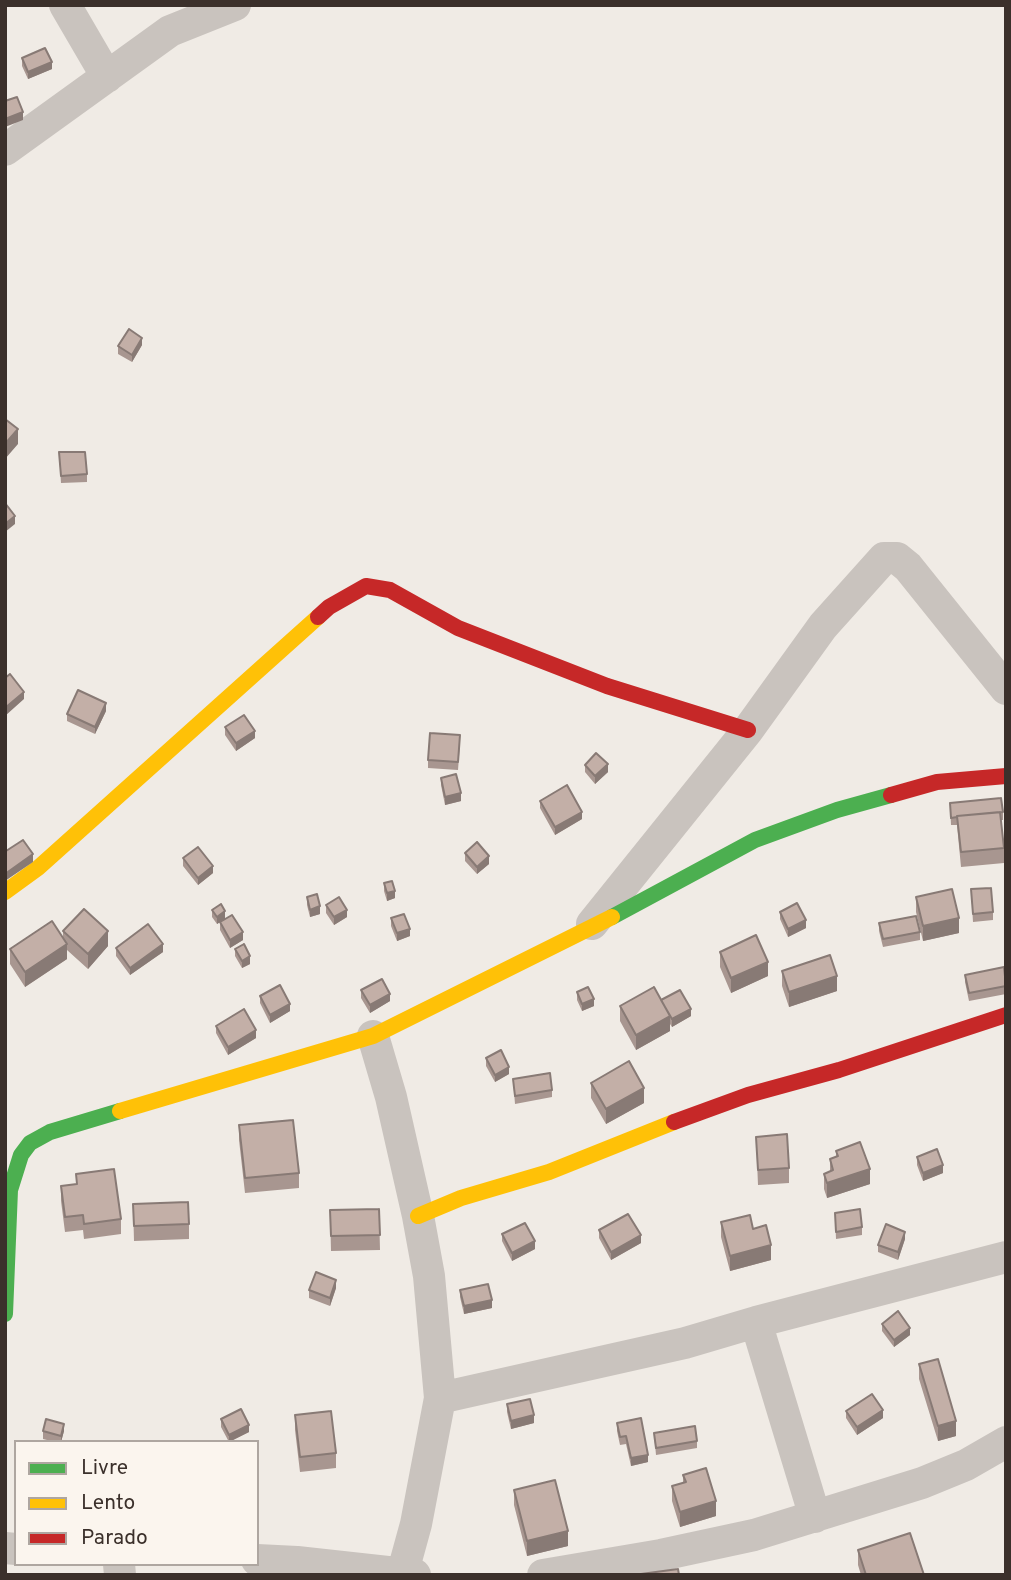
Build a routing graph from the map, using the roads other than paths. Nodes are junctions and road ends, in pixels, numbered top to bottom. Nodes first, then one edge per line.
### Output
1 (65, 5) edge
2 (235, 5) edge
3 (107, 77) junction
4 (5, 150) edge
5 (1006, 690) edge
6 (748, 730) junction
7 (1006, 776) edge
8 (5, 892) edge
9 (587, 930) junction
10 (1006, 1015) edge
11 (373, 1036) junction
12 (13, 1144) edge
13 (418, 1216) junction
14 (1006, 1257) edge
15 (5, 1314) edge
16 (756, 1322) junction
17 (440, 1398) junction
18 (1006, 1442) edge
19 (815, 1517) junction
20 (259, 1560) edge
21 (406, 1574) edge
22 (543, 1575) edge

1 - 3 street
2 - 3 street
3 - 4 street
5 - 6 street
6 - 8 street
6 - 9 street
7 - 9 street
9 - 11 street
10 - 13 street
11 - 12 street
11 - 13 street
12 - 15 street
13 - 17 street
14 - 16 street
16 - 17 street
16 - 19 street
17 - 21 street
18 - 19 street
19 - 22 street
20 - 21 street

